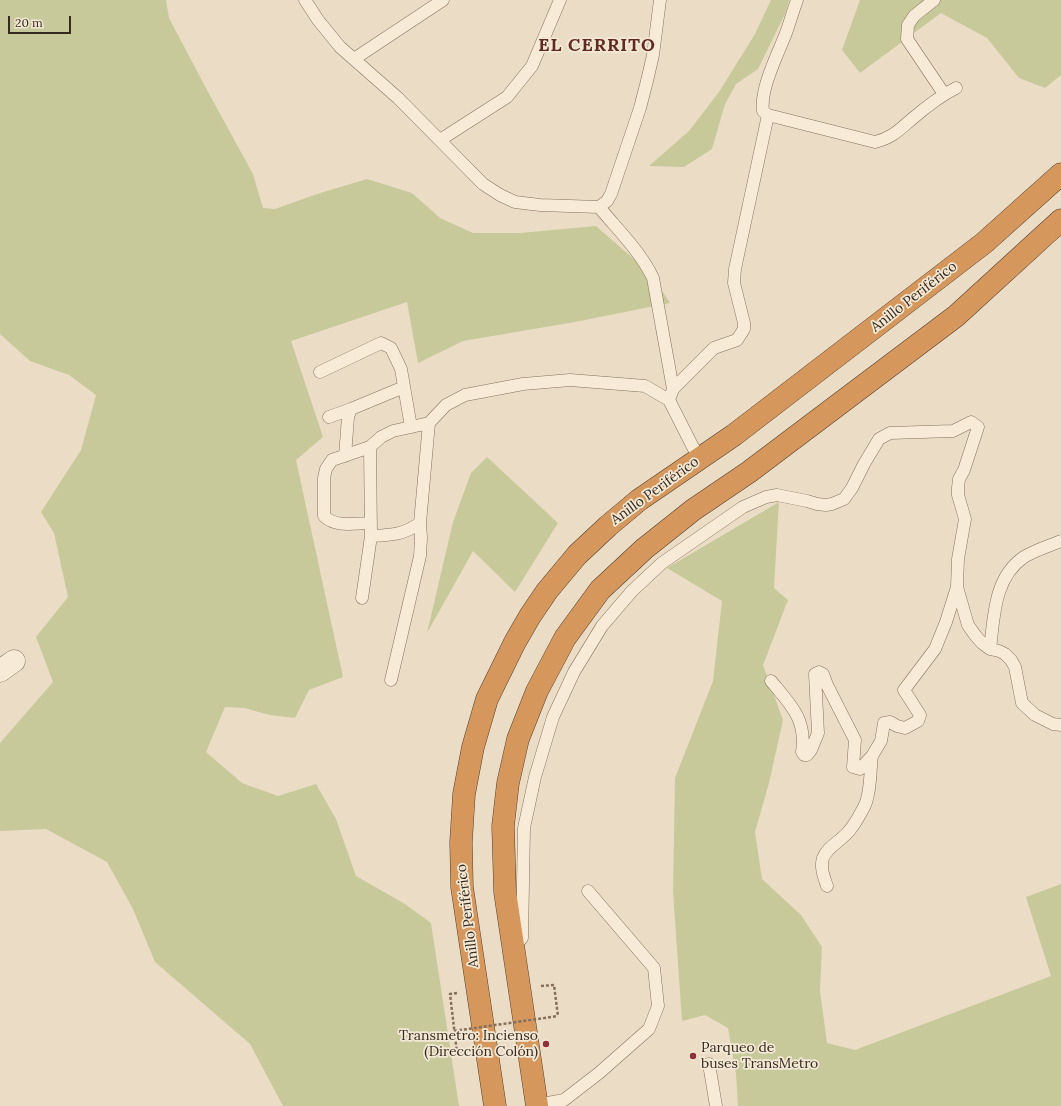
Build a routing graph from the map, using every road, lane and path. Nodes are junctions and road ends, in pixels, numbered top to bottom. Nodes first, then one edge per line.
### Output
1 (305, 0) edge
2 (443, 0) edge
3 (560, 0) edge
4 (660, 0) edge
5 (797, 0) edge
6 (934, 0) edge
7 (354, 59) junction
8 (956, 88) dead end
9 (944, 94) junction
10 (768, 115) junction
11 (440, 140) junction
12 (1061, 174) edge
13 (599, 208) junction
14 (1061, 220) edge
15 (320, 372) dead end
16 (404, 387) junction
17 (671, 395) junction
18 (351, 409) junction
19 (330, 417) dead end
20 (429, 423) junction
21 (411, 427) junction
22 (370, 447) junction
23 (345, 456) junction
24 (699, 459) junction
25 (371, 523) junction
26 (420, 523) junction
27 (371, 536) junction
28 (1061, 541) edge
29 (957, 587) junction
30 (362, 598) dead end
31 (990, 649) junction
32 (391, 680) dead end
33 (771, 681) dead end
34 (1061, 725) edge
35 (872, 756) junction
36 (827, 886) dead end
37 (588, 890) dead end
38 (514, 949) junction
39 (554, 985) dead end
40 (450, 994) dead end
41 (454, 1031) junction
42 (457, 1052) dead end
43 (709, 1064) dead end
44 (566, 1103) edge
45 (537, 1105) edge
46 (494, 1106) edge
47 (716, 1106) edge

1 - 7 lane
2 - 7 lane
3 - 11 lane
4 - 13 lane
5 - 10 lane
6 - 9 lane
7 - 11 lane
8 - 9 lane
9 - 10 lane
10 - 17 lane
11 - 13 lane
12 - 24 highway, Anillo Periférico
13 - 17 lane
14 - 38 highway
15 - 16 lane
16 - 18 lane
16 - 21 lane
17 - 20 lane
17 - 24 lane
18 - 19 lane
18 - 23 lane
20 - 21 lane
20 - 26 lane
21 - 22 lane
22 - 23 lane
22 - 25 lane
23 - 25 lane
24 - 46 highway, Anillo Periférico
25 - 27 lane
26 - 27 lane
26 - 32 lane
27 - 30 lane
28 - 31 lane
29 - 31 lane
29 - 35 lane
29 - 38 lane
31 - 34 lane
33 - 35 lane
35 - 36 lane
37 - 44 lane
38 - 45 highway
39 - 41 path, bridge
40 - 41 path
41 - 42 path
43 - 47 lane
44 - 45 lane

